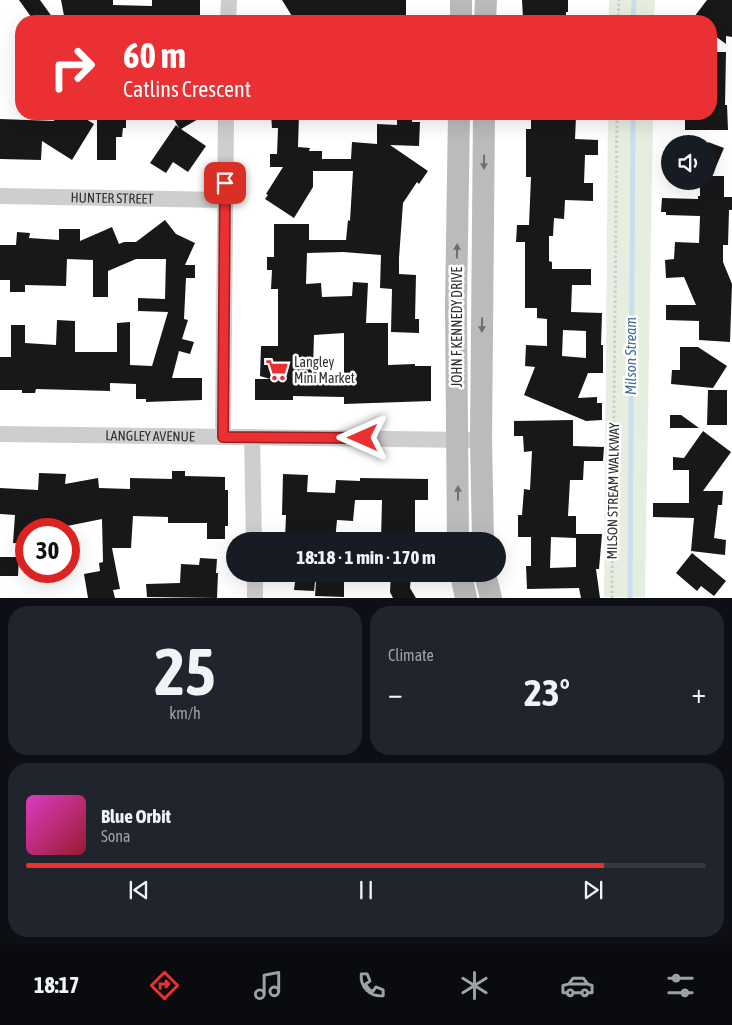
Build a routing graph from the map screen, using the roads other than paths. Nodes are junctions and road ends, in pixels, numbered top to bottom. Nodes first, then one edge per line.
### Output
1 (229, 0) edge
2 (461, 0) edge
3 (486, 0) edge
4 (228, 15) edge
5 (461, 15) edge
6 (485, 15) edge
7 (226, 120) edge
8 (459, 120) edge
9 (484, 120) edge
10 (0, 196) edge
11 (224, 200) junction
12 (0, 434) edge
13 (223, 437) junction
14 (252, 437) junction
15 (458, 439) junction
16 (481, 440) junction
17 (254, 532) edge
18 (458, 532) edge
19 (483, 532) edge
20 (255, 582) edge
21 (463, 582) edge
22 (487, 582) edge
23 (255, 598) edge
24 (466, 598) edge
25 (490, 598) edge

1 - 4 street
2 - 5 main road
3 - 6 main road
7 - 11 street
15 -> 8 main road, JOHN F KENNEDY DRIVE
9 -> 16 main road, JOHN F KENNEDY DRIVE
10 - 11 street, HUNTER STREET
11 - 13 street
12 - 13 street, LANGLEY AVENUE
13 - 14 street, LANGLEY AVENUE
14 - 15 street, LANGLEY AVENUE
14 - 17 street
15 - 16 street, LANGLEY AVENUE
18 -> 15 main road, JOHN F KENNEDY DRIVE
16 - 19 main road, JOHN F KENNEDY DRIVE
20 - 23 street
21 - 24 main road
22 - 25 main road

